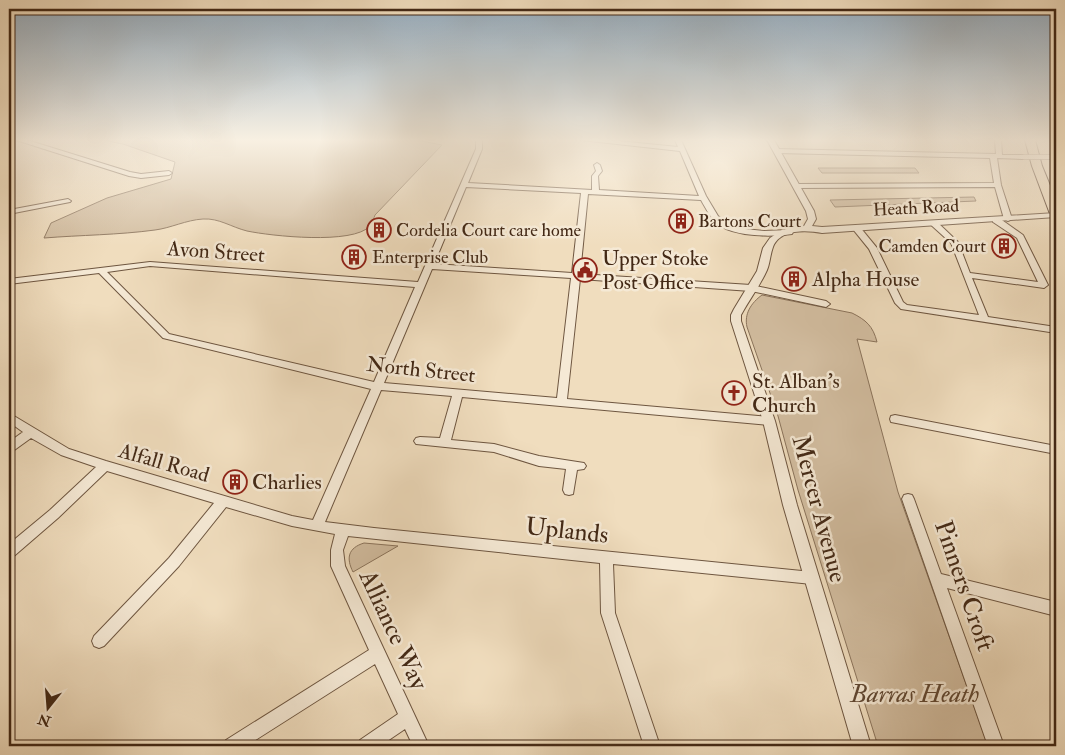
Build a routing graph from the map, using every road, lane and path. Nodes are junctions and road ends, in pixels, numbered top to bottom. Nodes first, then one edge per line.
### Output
1 (467, 175) edge
2 (595, 175) edge
3 (694, 175) edge
4 (791, 175) edge
5 (997, 175) edge
6 (1039, 175) edge
7 (1049, 175) edge
8 (463, 185) junction
9 (998, 185) junction
10 (797, 186) junction
11 (585, 192) junction
12 (596, 192) junction
13 (1056, 194) edge
14 (704, 198) junction
15 (68, 201) dead end
16 (9, 212) edge
17 (1053, 215) edge
18 (1008, 219) junction
19 (996, 220) junction
20 (934, 224) junction
21 (808, 228) junction
22 (856, 228) junction
23 (746, 231) junction
24 (790, 232) junction
25 (768, 250) junction
26 (430, 266) junction
27 (101, 270) junction
28 (576, 275) junction
29 (968, 275) junction
30 (9, 281) edge
31 (421, 285) junction
32 (751, 288) junction
33 (826, 304) dead end
34 (985, 320) junction
35 (1056, 330) edge
36 (378, 386) junction
37 (458, 393) junction
38 (562, 402) junction
39 (9, 417) edge
40 (895, 419) dead end
41 (769, 421) junction
42 (31, 432) junction
43 (420, 441) dead end
44 (444, 443) junction
45 (9, 448) edge
46 (1056, 450) edge
47 (105, 466) junction
48 (569, 490) dead end
49 (908, 499) dead end
50 (223, 501) junction
51 (317, 526) junction
52 (343, 530) junction
53 (9, 552) edge
54 (606, 558) junction
55 (812, 578) junction
56 (936, 578) junction
57 (1056, 609) edge
58 (99, 641) dead end
59 (377, 654) junction
60 (407, 718) junction
61 (232, 746) edge
62 (366, 746) edge
63 (421, 746) edge
64 (652, 746) edge
65 (862, 746) edge
66 (996, 746) edge

1 - 8 street
2 - 12 street
3 - 14 street
4 - 10 street
5 - 9 street
6 - 17 highway
7 - 13 highway
8 - 11 street
8 - 26 street
9 - 10 street
9 - 18 street
10 - 21 street
11 - 12 street
11 - 28 street
12 - 14 street
14 - 23 street
15 - 16 street
17 - 18 street, Heath Road
18 - 19 street, Heath Road
19 - 20 street, Heath Road
19 - 29 street
20 - 22 street, Heath Road
20 - 29 street
21 - 22 street, Heath Road
21 - 24 street, Heath Road
22 - 34 street
23 - 24 street
23 - 25 street
24 - 25 street
25 - 32 street, Mercer Avenue
26 - 28 street
26 - 31 street
27 - 30 street, Avon Street
27 - 31 street, Avon Street
27 - 36 street, North Street
28 - 32 street
28 - 38 street
29 - 34 street
31 - 36 street
32 - 33 street
32 - 41 street, Mercer Avenue
34 - 35 street
36 - 37 street, North Street
36 - 51 street
37 - 38 street, North Street
37 - 44 street
38 - 41 street, North Street
39 - 42 street, Alfall Road
40 - 46 street
41 - 55 street, Mercer Avenue
42 - 45 street
42 - 47 street, Alfall Road
43 - 44 street
44 - 48 street
47 - 50 street, Alfall Road
47 - 53 street
49 - 56 street, Pinners Croft
50 - 51 street, Alfall Road
50 - 58 street
51 - 52 street, Uplands
52 - 54 street, Uplands
52 - 59 street, Alliance Way
54 - 55 street, Uplands
54 - 64 street
55 - 65 street, Mercer Avenue
56 - 57 street
56 - 66 street, Pinners Croft
59 - 60 street, Alliance Way
59 - 61 street
60 - 62 street
60 - 63 street, Alliance Way

